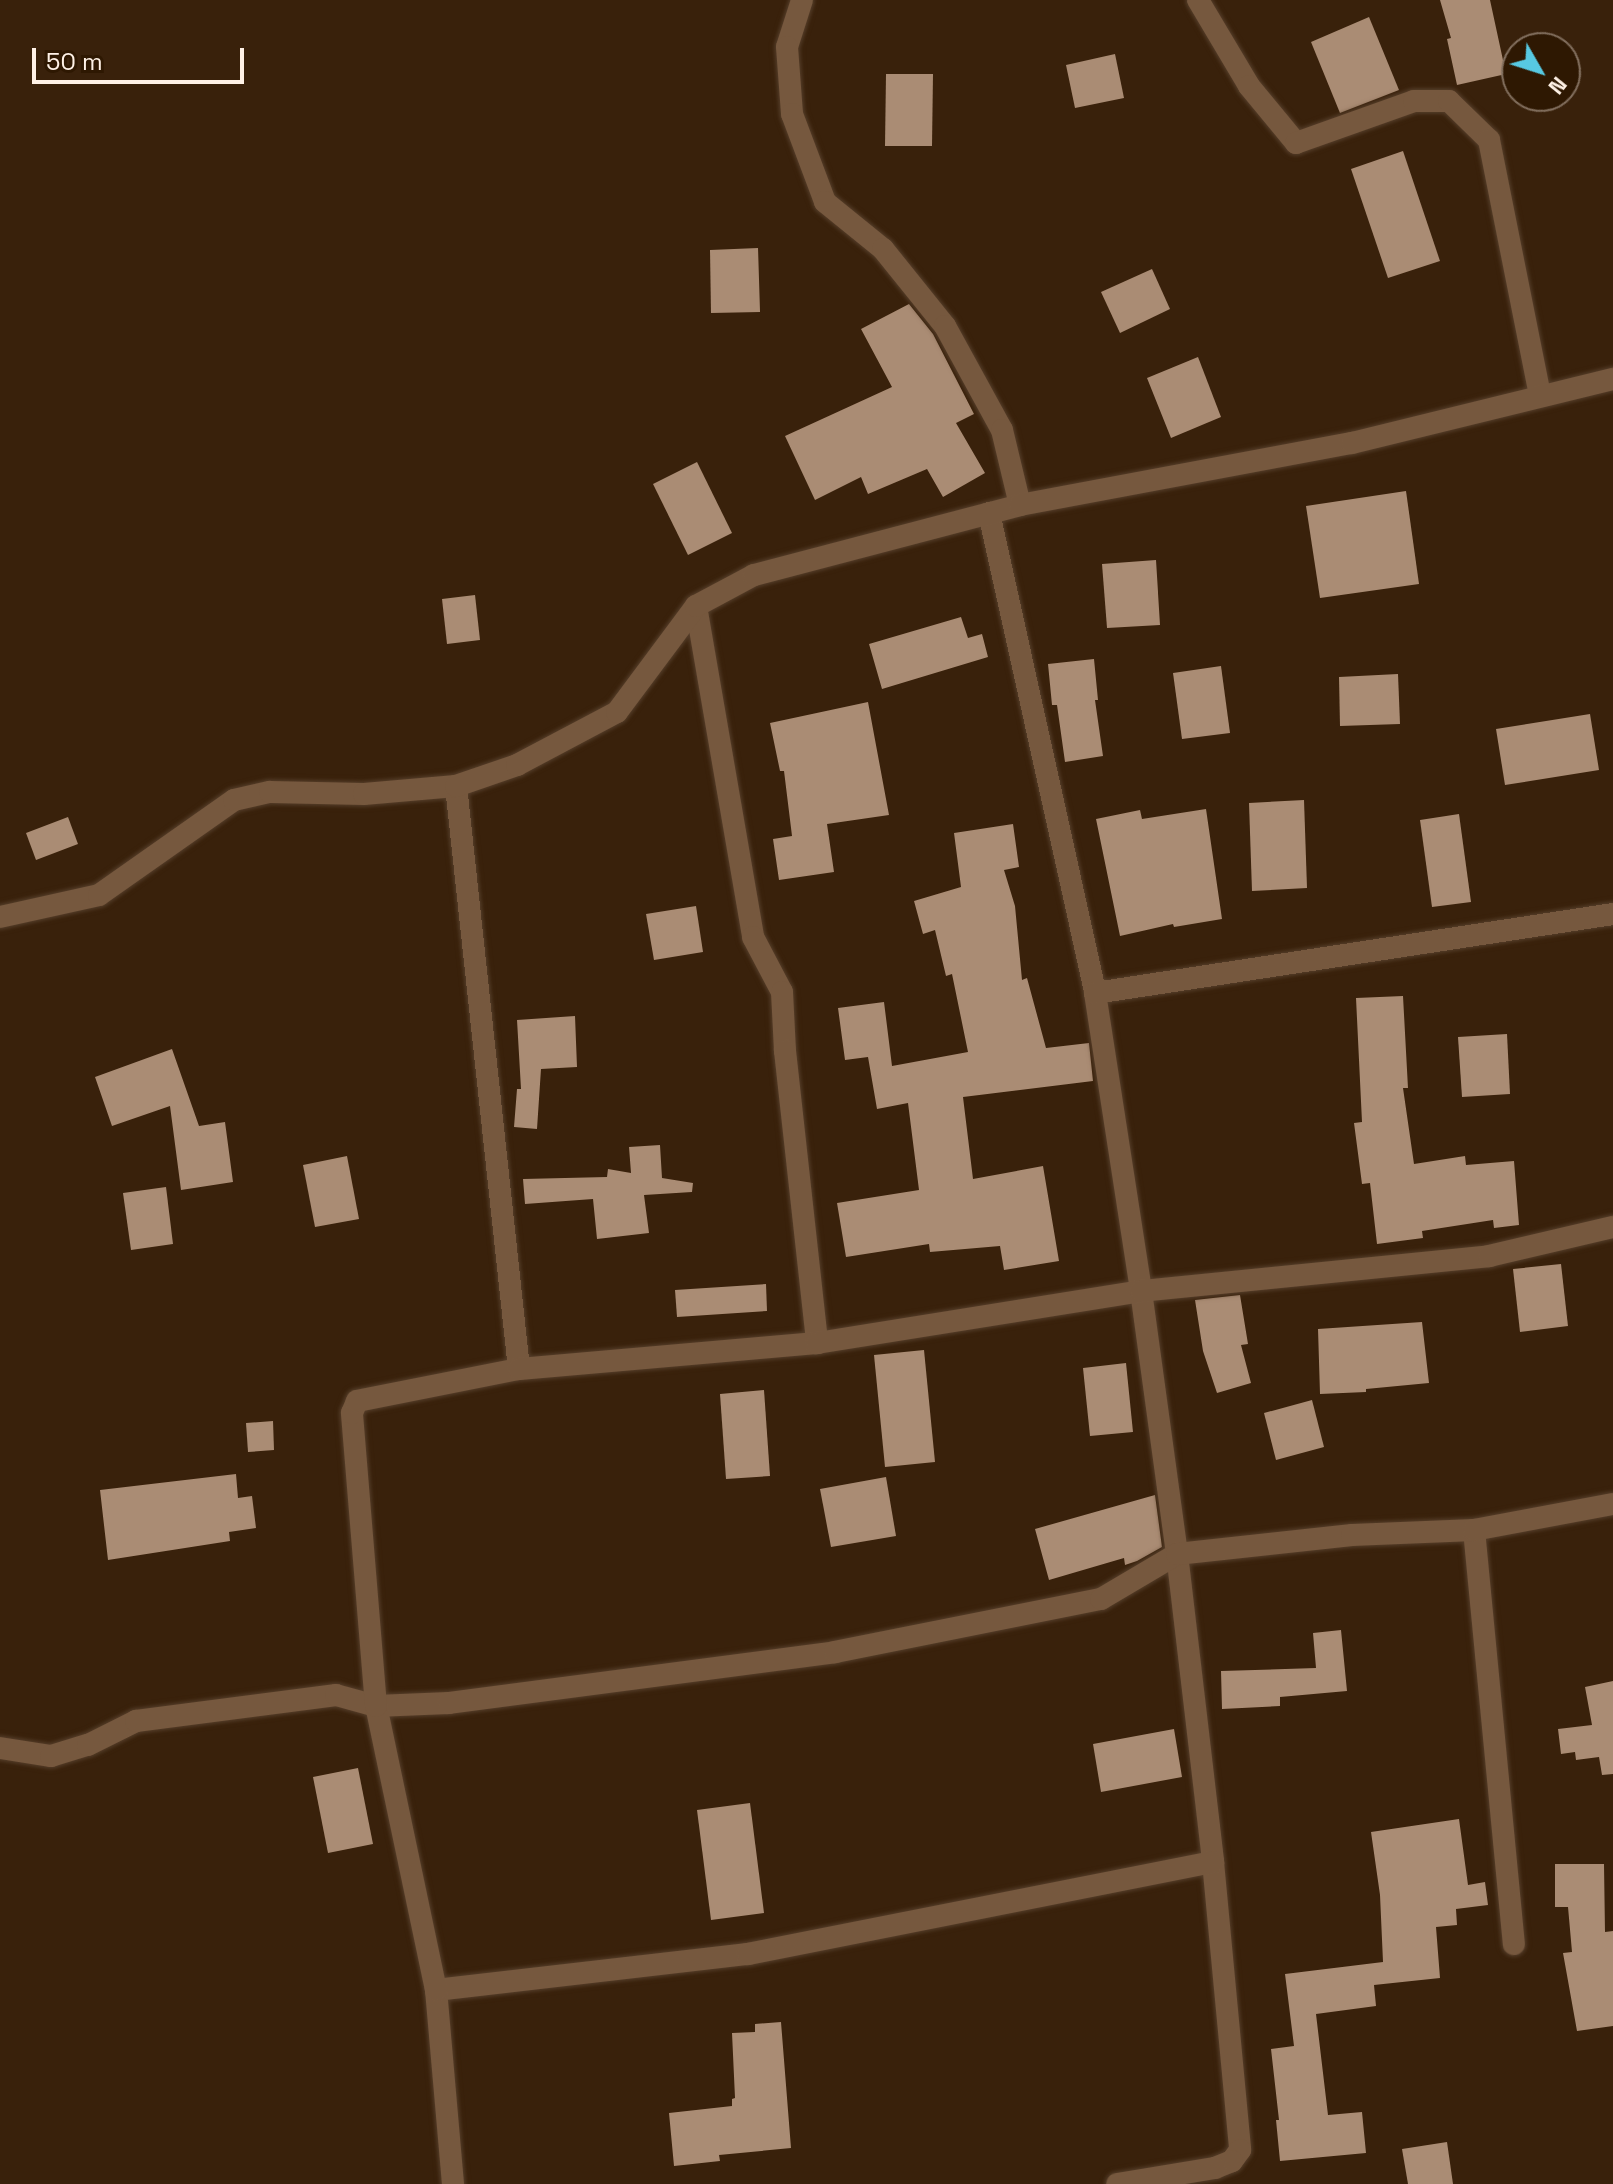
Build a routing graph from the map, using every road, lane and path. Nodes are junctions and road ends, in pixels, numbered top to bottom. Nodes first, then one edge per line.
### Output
1 (802, 0) edge
2 (1198, 0) edge
3 (1613, 379) edge
4 (1540, 396) junction
5 (1020, 505) junction
6 (989, 513) junction
7 (696, 606) junction
8 (456, 786) junction
9 (1613, 914) edge
10 (0, 917) edge
11 (1095, 993) junction
12 (1613, 1227) edge
13 (1141, 1291) junction
14 (817, 1343) junction
15 (519, 1369) junction
16 (1613, 1504) edge
17 (1474, 1530) junction
18 (1177, 1554) junction
19 (376, 1706) junction
20 (0, 1748) edge
21 (1213, 1862) junction
22 (1514, 1944) dead end
23 (436, 1990) junction
24 (1232, 2161) junction
25 (453, 2184) edge
26 (1117, 2184) edge
27 (1234, 2184) edge

1 - 5 street
2 - 4 street
3 - 4 street
4 - 5 street
5 - 6 street
6 - 7 street
6 - 11 street
7 - 8 street
7 - 14 street
8 - 10 street
8 - 15 street
9 - 11 street
11 - 13 street
12 - 13 street
13 - 14 street
13 - 18 street
14 - 15 street
15 - 19 street
16 - 17 street
17 - 18 street
17 - 22 street
18 - 19 street
18 - 21 street
19 - 20 street
19 - 23 street
21 - 23 street
21 - 24 street
23 - 25 street
24 - 26 street
24 - 27 street

